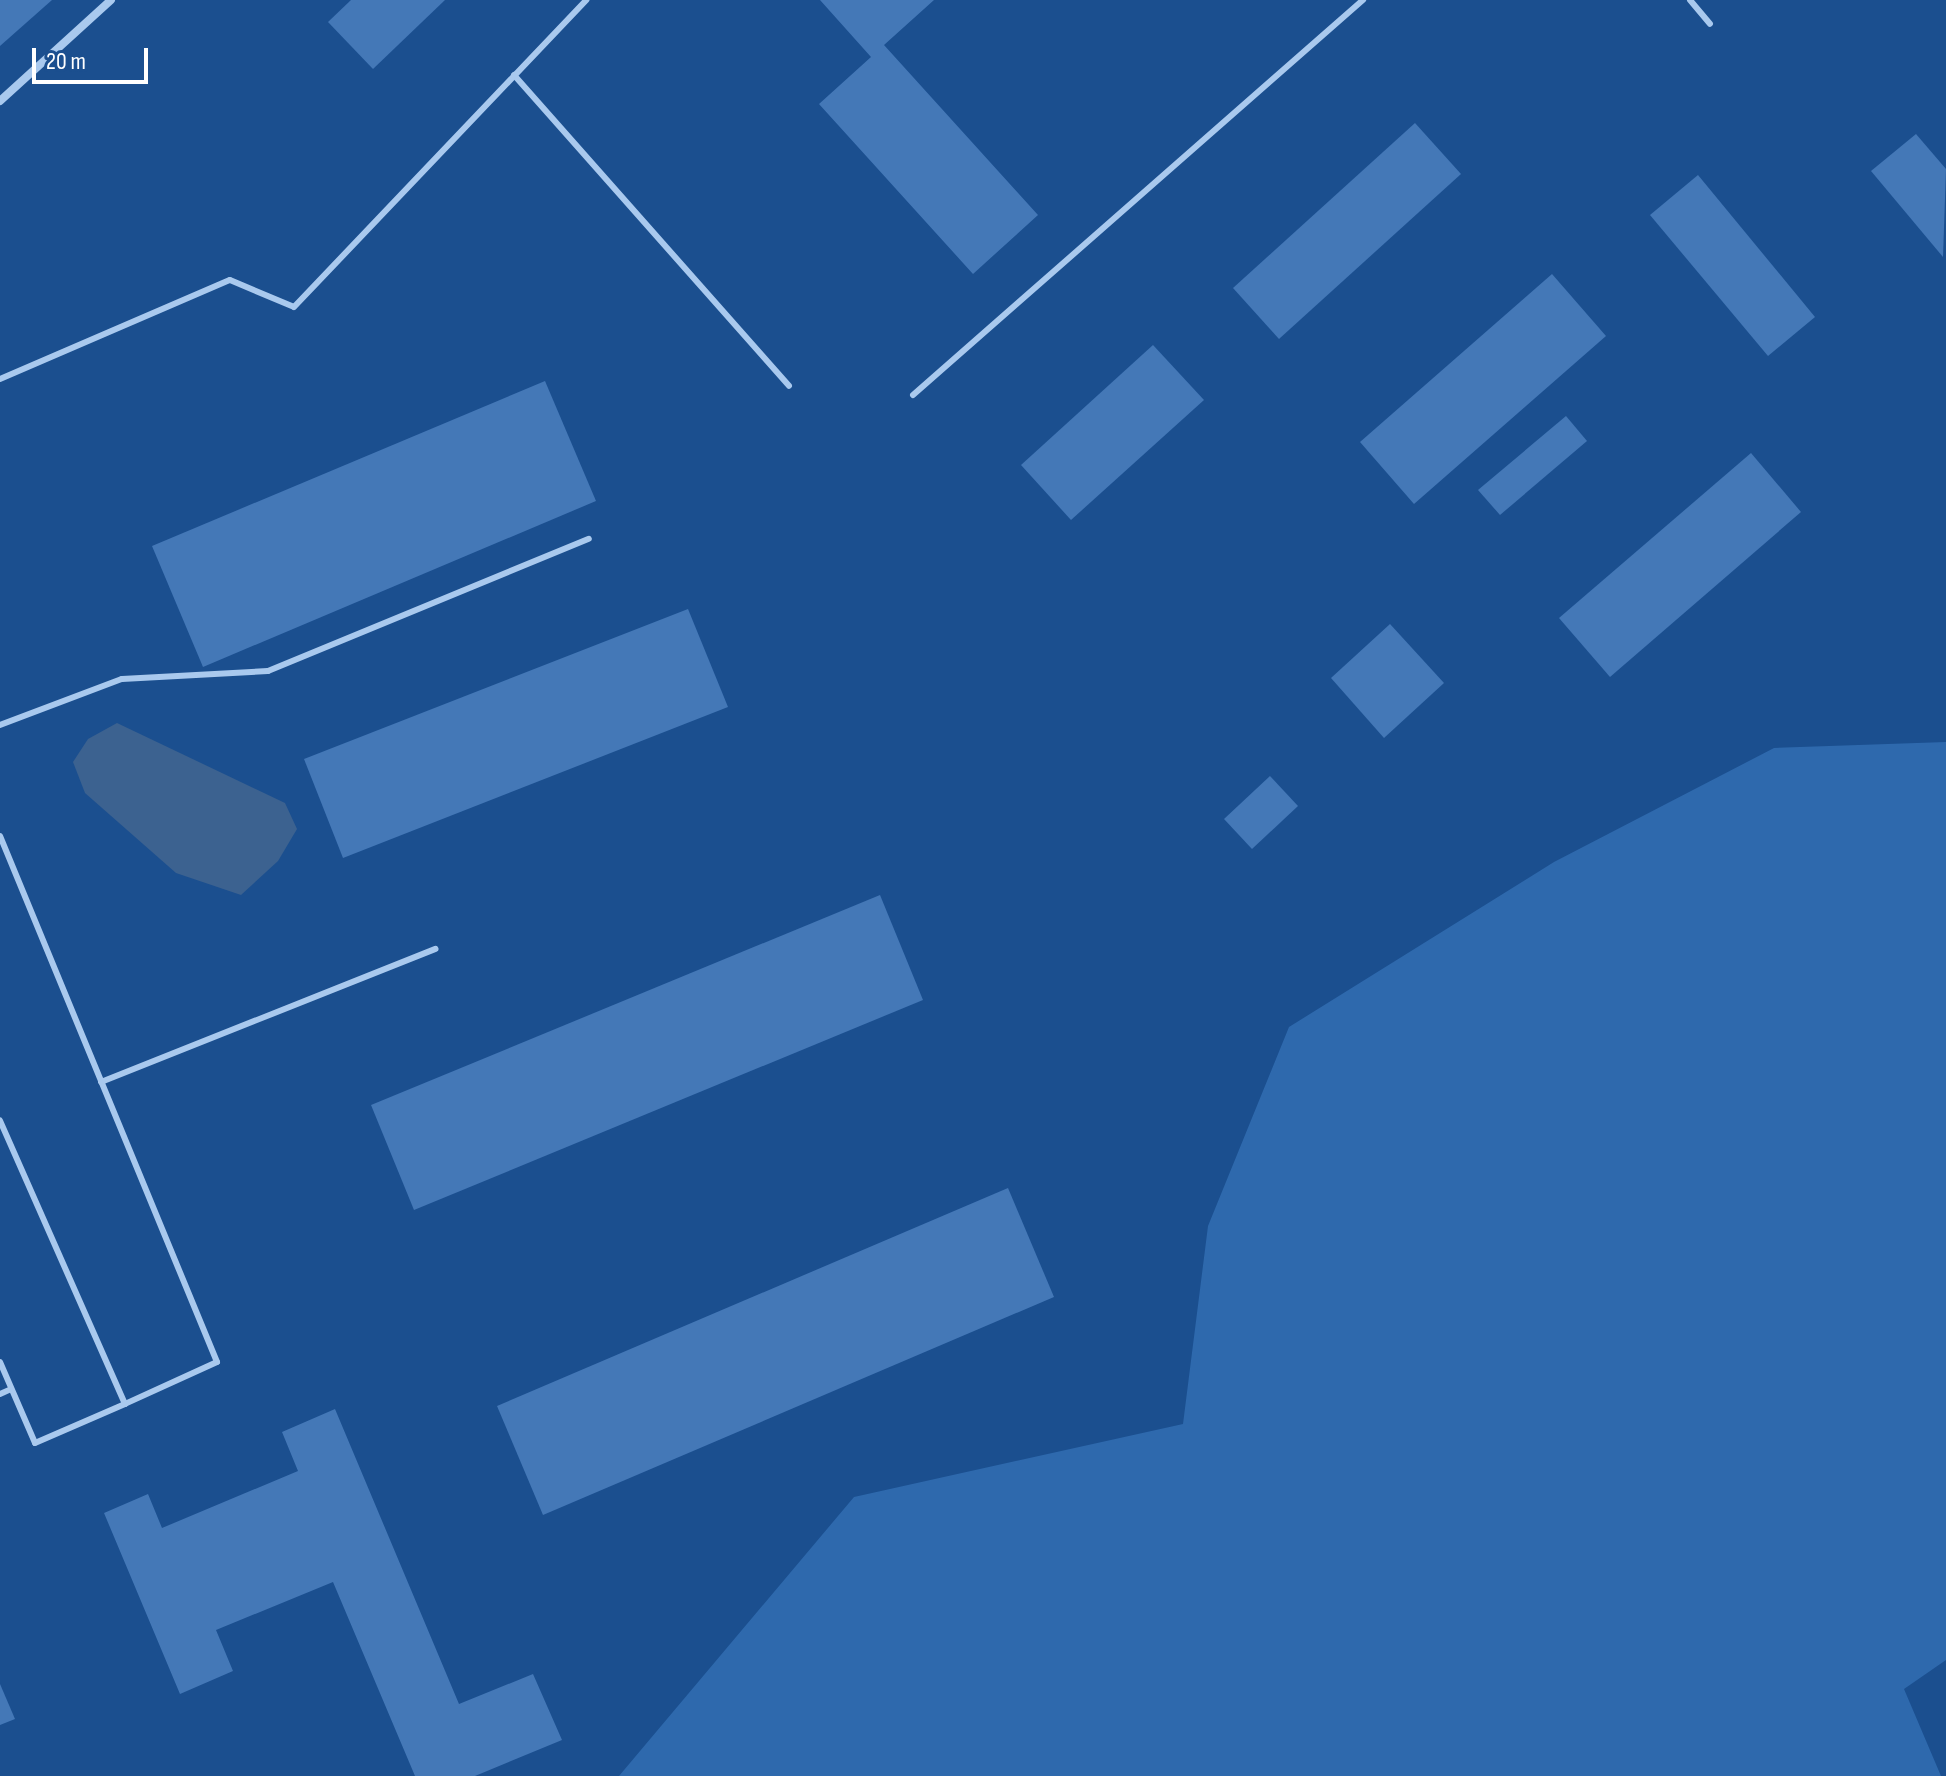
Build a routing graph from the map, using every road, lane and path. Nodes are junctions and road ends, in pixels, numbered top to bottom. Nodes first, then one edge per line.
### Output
1 (111, 0) edge
2 (586, 0) edge
3 (1363, 0) edge
4 (1690, 0) edge
5 (1710, 24) dead end
6 (514, 75) junction
7 (0, 101) edge
8 (0, 379) edge
9 (789, 386) dead end
10 (913, 395) dead end
11 (589, 539) dead end
12 (0, 725) edge
13 (0, 836) edge
14 (435, 949) dead end
15 (101, 1082) junction
16 (0, 1120) edge
17 (0, 1362) edge
18 (11, 1389) junction
19 (0, 1394) edge
20 (125, 1404) junction

1 - 7 street
2 - 6 lane
3 - 10 lane
4 - 5 lane
6 - 8 lane
6 - 9 lane
11 - 12 lane
13 - 15 lane
14 - 15 lane
15 - 20 lane
16 - 20 lane
17 - 18 lane
18 - 19 lane
18 - 20 lane

